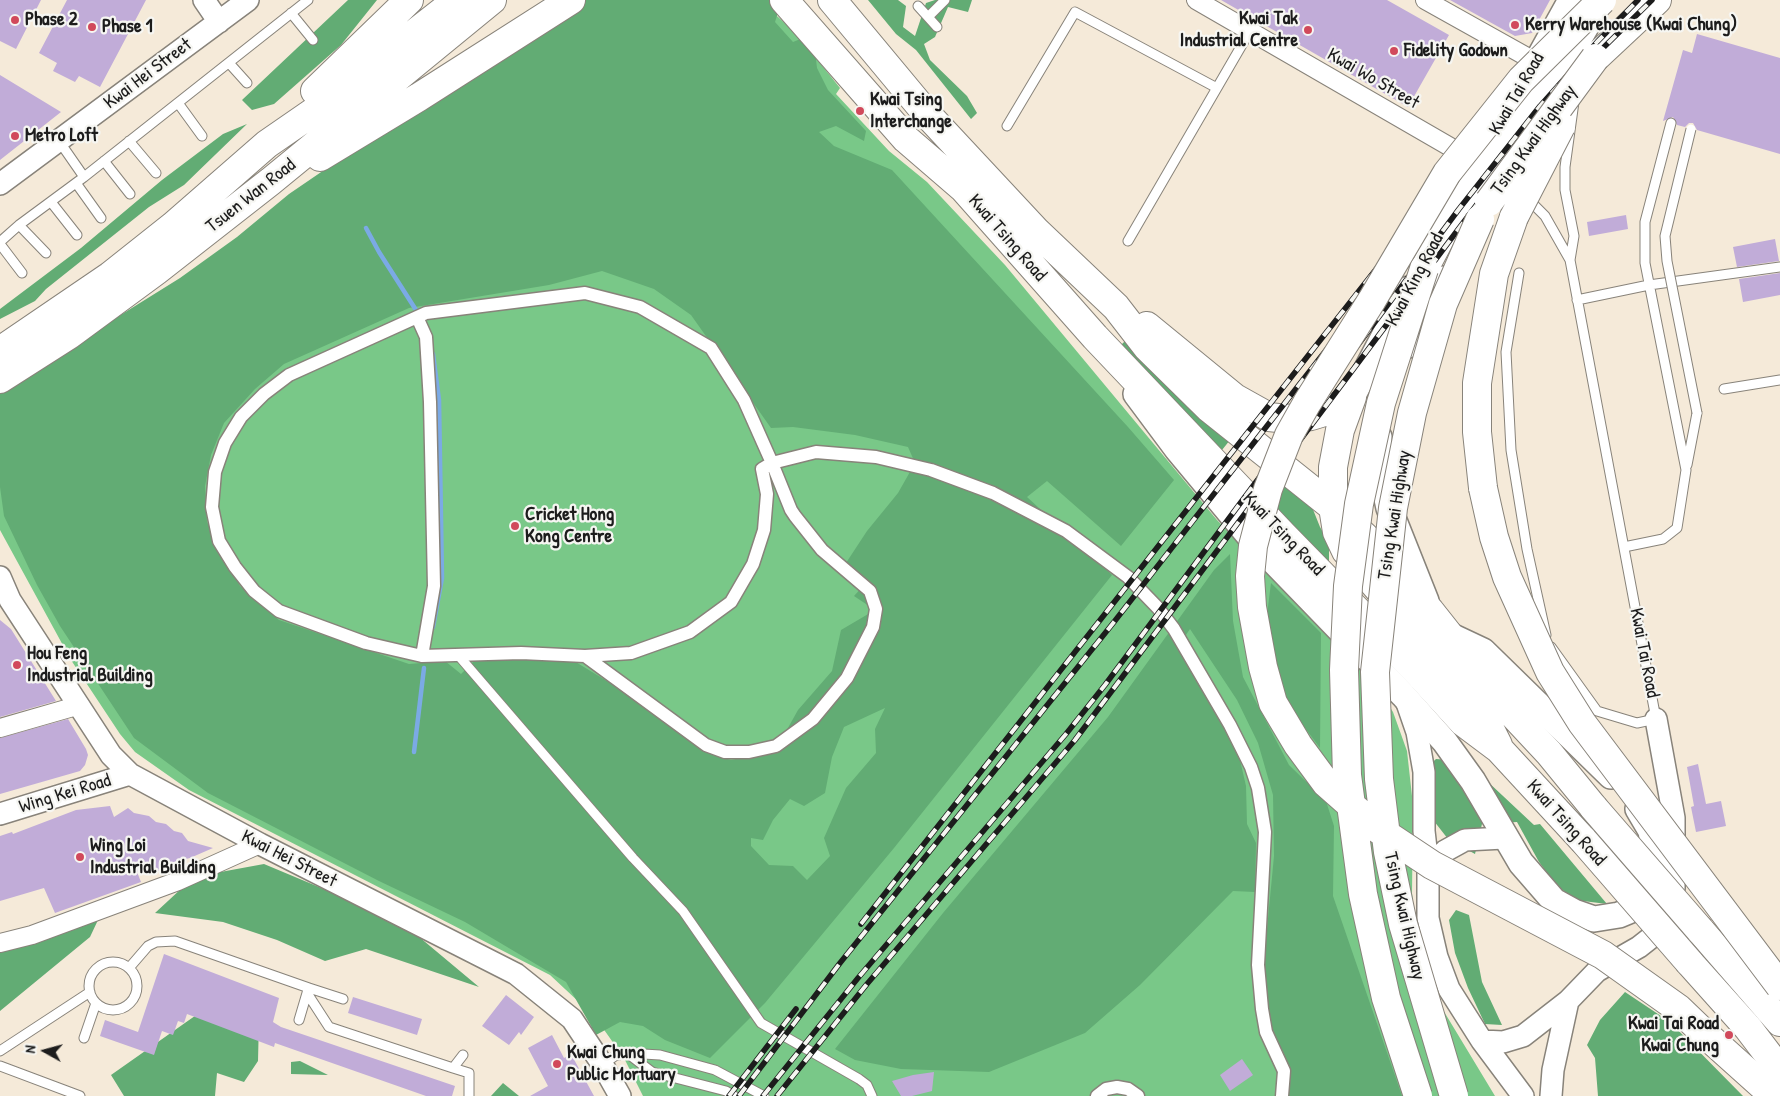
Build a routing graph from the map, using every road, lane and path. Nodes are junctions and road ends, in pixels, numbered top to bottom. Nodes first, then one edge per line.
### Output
1 (204, 0) edge
2 (248, 0) edge
3 (308, 0) edge
4 (408, 0) edge
5 (457, 0) edge
6 (492, 0) edge
7 (571, 0) edge
8 (784, 0) edge
9 (832, 0) edge
10 (945, 0) edge
11 (1196, 0) edge
12 (1425, 0) edge
13 (1571, 0) edge
14 (1657, 0) edge
15 (1600, 2) edge
16 (918, 6) dead end
17 (291, 13) junction
18 (928, 17) junction
19 (219, 22) junction
20 (937, 27) dead end
21 (1250, 32) junction
22 (313, 40) dead end
23 (1583, 48) junction
24 (1536, 62) junction
25 (229, 63) junction
26 (247, 83) dead end
27 (1217, 88) junction
28 (178, 103) junction
29 (1671, 123) dead end
30 (1007, 126) dead end
31 (1691, 129) dead end
32 (202, 136) dead end
33 (59, 140) junction
34 (129, 141) junction
35 (267, 144) junction
36 (104, 162) junction
37 (1477, 162) junction
38 (156, 173) dead end
39 (84, 177) junction
40 (271, 181) junction
41 (76, 183) junction
42 (0, 184) edge
43 (1511, 184) junction
44 (130, 194) dead end
45 (51, 202) junction
46 (102, 218) dead end
47 (19, 225) junction
48 (77, 235) dead end
49 (1128, 241) dead end
50 (0, 243) edge
51 (46, 253) dead end
52 (1570, 260) junction
53 (1780, 267) edge
54 (22, 273) dead end
55 (1519, 273) dead end
56 (1649, 285) junction
57 (1577, 300) junction
58 (1116, 306) junction
59 (417, 317) junction
60 (1095, 337) junction
61 (0, 351) edge
62 (1393, 372) junction
63 (0, 379) edge
64 (1780, 380) edge
65 (1724, 389) dead end
66 (1352, 397) junction
67 (772, 463) junction
68 (1686, 470) junction
69 (1332, 507) junction
70 (1365, 537) junction
71 (1624, 547) junction
72 (0, 577) edge
73 (5, 602) edge
74 (1430, 611) junction
75 (1449, 635) junction
76 (458, 655) junction
77 (422, 656) junction
78 (586, 656) junction
79 (1403, 695) junction
80 (80, 705) junction
81 (1656, 719) junction
82 (0, 728) edge
83 (1500, 748) junction
84 (130, 774) junction
85 (0, 814) edge
86 (1504, 838) junction
87 (260, 844) junction
88 (1428, 866) junction
89 (0, 944) edge
90 (129, 968) junction
91 (1780, 986) edge
92 (308, 991) junction
93 (90, 992) junction
94 (343, 999) dead end
95 (1568, 1001) junction
96 (96, 1003) junction
97 (299, 1020) dead end
98 (1780, 1022) edge
99 (1748, 1028) junction
100 (84, 1038) dead end
101 (1482, 1041) junction
102 (1780, 1050) edge
103 (0, 1051) edge
104 (627, 1053) junction
105 (463, 1055) dead end
106 (602, 1064) junction
107 (0, 1066) edge
108 (453, 1068) junction
109 (1553, 1070) junction
110 (1780, 1070) edge
111 (1520, 1092) edge
112 (80, 1096) edge
113 (469, 1096) edge
114 (620, 1096) edge
115 (734, 1096) edge
116 (764, 1096) edge
117 (872, 1096) edge
118 (1097, 1096) edge
119 (1138, 1096) edge
120 (1282, 1096) edge
121 (1418, 1096) edge
122 (1454, 1096) edge
123 (1551, 1096) edge
124 (1774, 1096) edge

1 - 19 street
2 - 19 street, Kwai Hei Street
3 - 17 lane
4 - 35 main road
5 - 35 main road, Tsuen Wan Road
6 - 40 main road, Tsuen Wan Road
7 - 40 main road
8 - 60 main road, Kwai Tsing Road
9 - 58 main road, Kwai Tsing Road
10 - 18 lane
11 - 21 street, Kwai Wo Street
12 - 24 street
13 - 24 main road, Kwai Tai Road
14 - 23 main road, Tsing Kwai Highway
15 - 23 main road, Tsing Kwai Highway, bridge
15 - 43 main road, Kwai Tai Road
16 - 18 lane
17 - 22 lane
17 - 25 lane
18 - 20 lane
19 - 33 street, Kwai Hei Street
21 - 27 lane
21 - 37 street, Kwai Wo Street
23 - 52 lane, Kwai Tai Road
23 - 91 main road, bridge
23 - 121 main road, Tsing Kwai Highway, bridge
23 - 122 main road, Tsing Kwai Highway, bridge
23 - 124 main road, bridge
24 - 37 main road, Kwai Tai Road
25 - 26 lane
25 - 28 lane
27 - 30 lane
27 - 49 lane
28 - 32 lane
28 - 34 lane
29 - 56 lane
31 - 68 lane, bridge
33 - 39 lane
33 - 42 street, Kwai Hei Street
34 - 36 lane
34 - 38 lane
35 - 61 main road, Tsuen Wan Road
36 - 39 lane
36 - 44 lane
37 - 66 main road, Kwai King Road
39 - 41 lane
40 - 63 main road, Tsuen Wan Road
41 - 45 lane
41 - 46 lane
43 - 52 lane, Kwai Tai Road
43 - 62 main road, Kwai King Road
45 - 47 lane
45 - 48 lane
47 - 50 lane
47 - 51 lane
50 - 54 lane
52 - 57 lane, Kwai Tai Road
53 - 56 lane
55 - 81 lane
56 - 57 lane
56 - 68 lane
57 - 71 lane, Kwai Tai Road
58 - 66 main road
58 - 69 main road, Kwai Tsing Road
59 - 67 street
59 - 77 street
59 - 77 street
60 - 79 main road
60 - 83 main road, Kwai Tsing Road
62 - 70 main road
62 - 74 main road, Kwai King Road
64 - 65 lane
66 - 69 main road
67 - 78 street
67 - 78 street
67 - 120 street
68 - 71 lane
69 - 70 main road, Kwai Tsing Road
69 - 83 main road
70 - 74 main road, Kwai Tsing Road
71 - 81 lane, Kwai Tai Road
72 - 73 street, Kwai Hei Street
73 - 80 street, Kwai Hei Street
74 - 75 main road, Kwai Tsing Road
75 - 86 main road
75 - 98 main road, Kwai Tsing Road, bridge
76 - 77 street
76 - 78 street
76 - 117 lane
79 - 86 main road
79 - 88 street
80 - 82 street
80 - 84 street, Kwai Hei Street
81 - 95 street, Kwai Tai Road
83 - 99 main road, Kwai Tsing Road, bridge
84 - 85 street, Wing Kei Road
84 - 87 street, Kwai Hei Street
86 - 88 street
87 - 89 street
87 - 106 street, Kwai Hei Street
88 - 101 street
90 - 92 lane
90 - 93 lane
90 - 96 lane
92 - 94 lane
92 - 97 lane
92 - 108 lane
93 - 96 lane
93 - 103 lane
95 - 101 street, Kwai Tai Road
95 - 109 street
96 - 100 lane
99 - 102 main road
99 - 110 main road, Kwai Tsing Road
101 - 111 street
104 - 106 lane
104 - 115 lane
104 - 116 lane
105 - 108 lane
106 - 114 street, Kwai Hei Street
107 - 112 lane
108 - 113 lane
109 - 111 street
109 - 123 street
118 - 119 street

